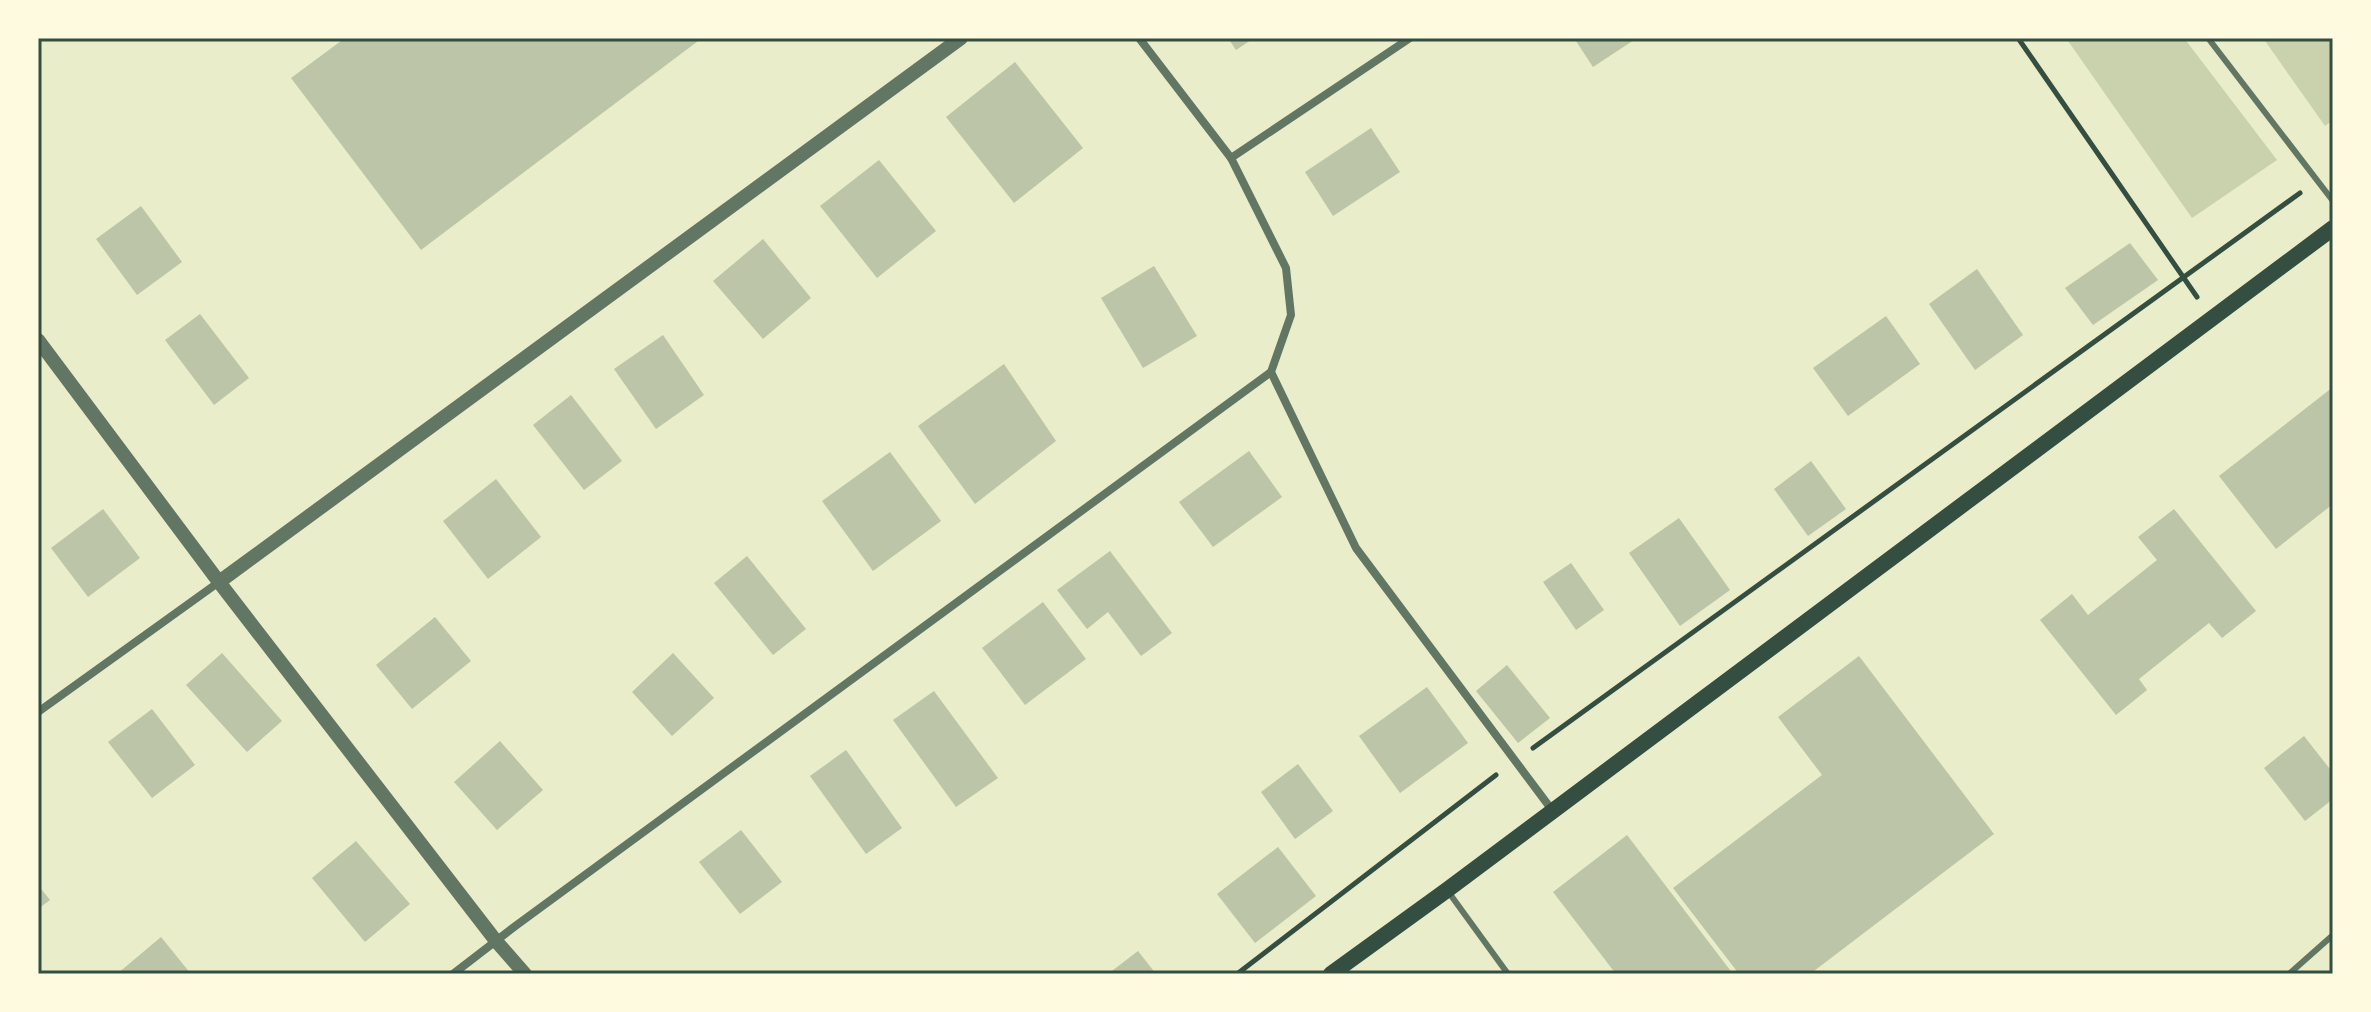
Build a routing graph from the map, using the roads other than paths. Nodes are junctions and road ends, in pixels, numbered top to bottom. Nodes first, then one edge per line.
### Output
1 (961, 38) edge
2 (1139, 38) edge
3 (1410, 38) edge
4 (2208, 38) edge
5 (1231, 158) junction
6 (2333, 201) edge
7 (2333, 228) edge
8 (38, 340) edge
9 (1271, 372) junction
10 (219, 582) junction
11 (38, 712) edge
12 (1552, 810) junction
13 (1447, 890) junction
14 (2333, 935) edge
15 (496, 941) junction
16 (453, 974) edge
17 (525, 974) edge
18 (1331, 974) edge
19 (1508, 974) edge
20 (2289, 974) edge

1 - 10 street
2 - 5 street
3 - 5 street
4 - 6 lane
5 - 9 street
7 - 12 main road
8 - 10 street
9 - 12 street
9 - 15 street
10 - 11 street
10 - 15 street
12 - 13 main road
13 - 18 main road
13 - 19 lane
14 - 20 lane
15 - 16 street
15 - 17 street

